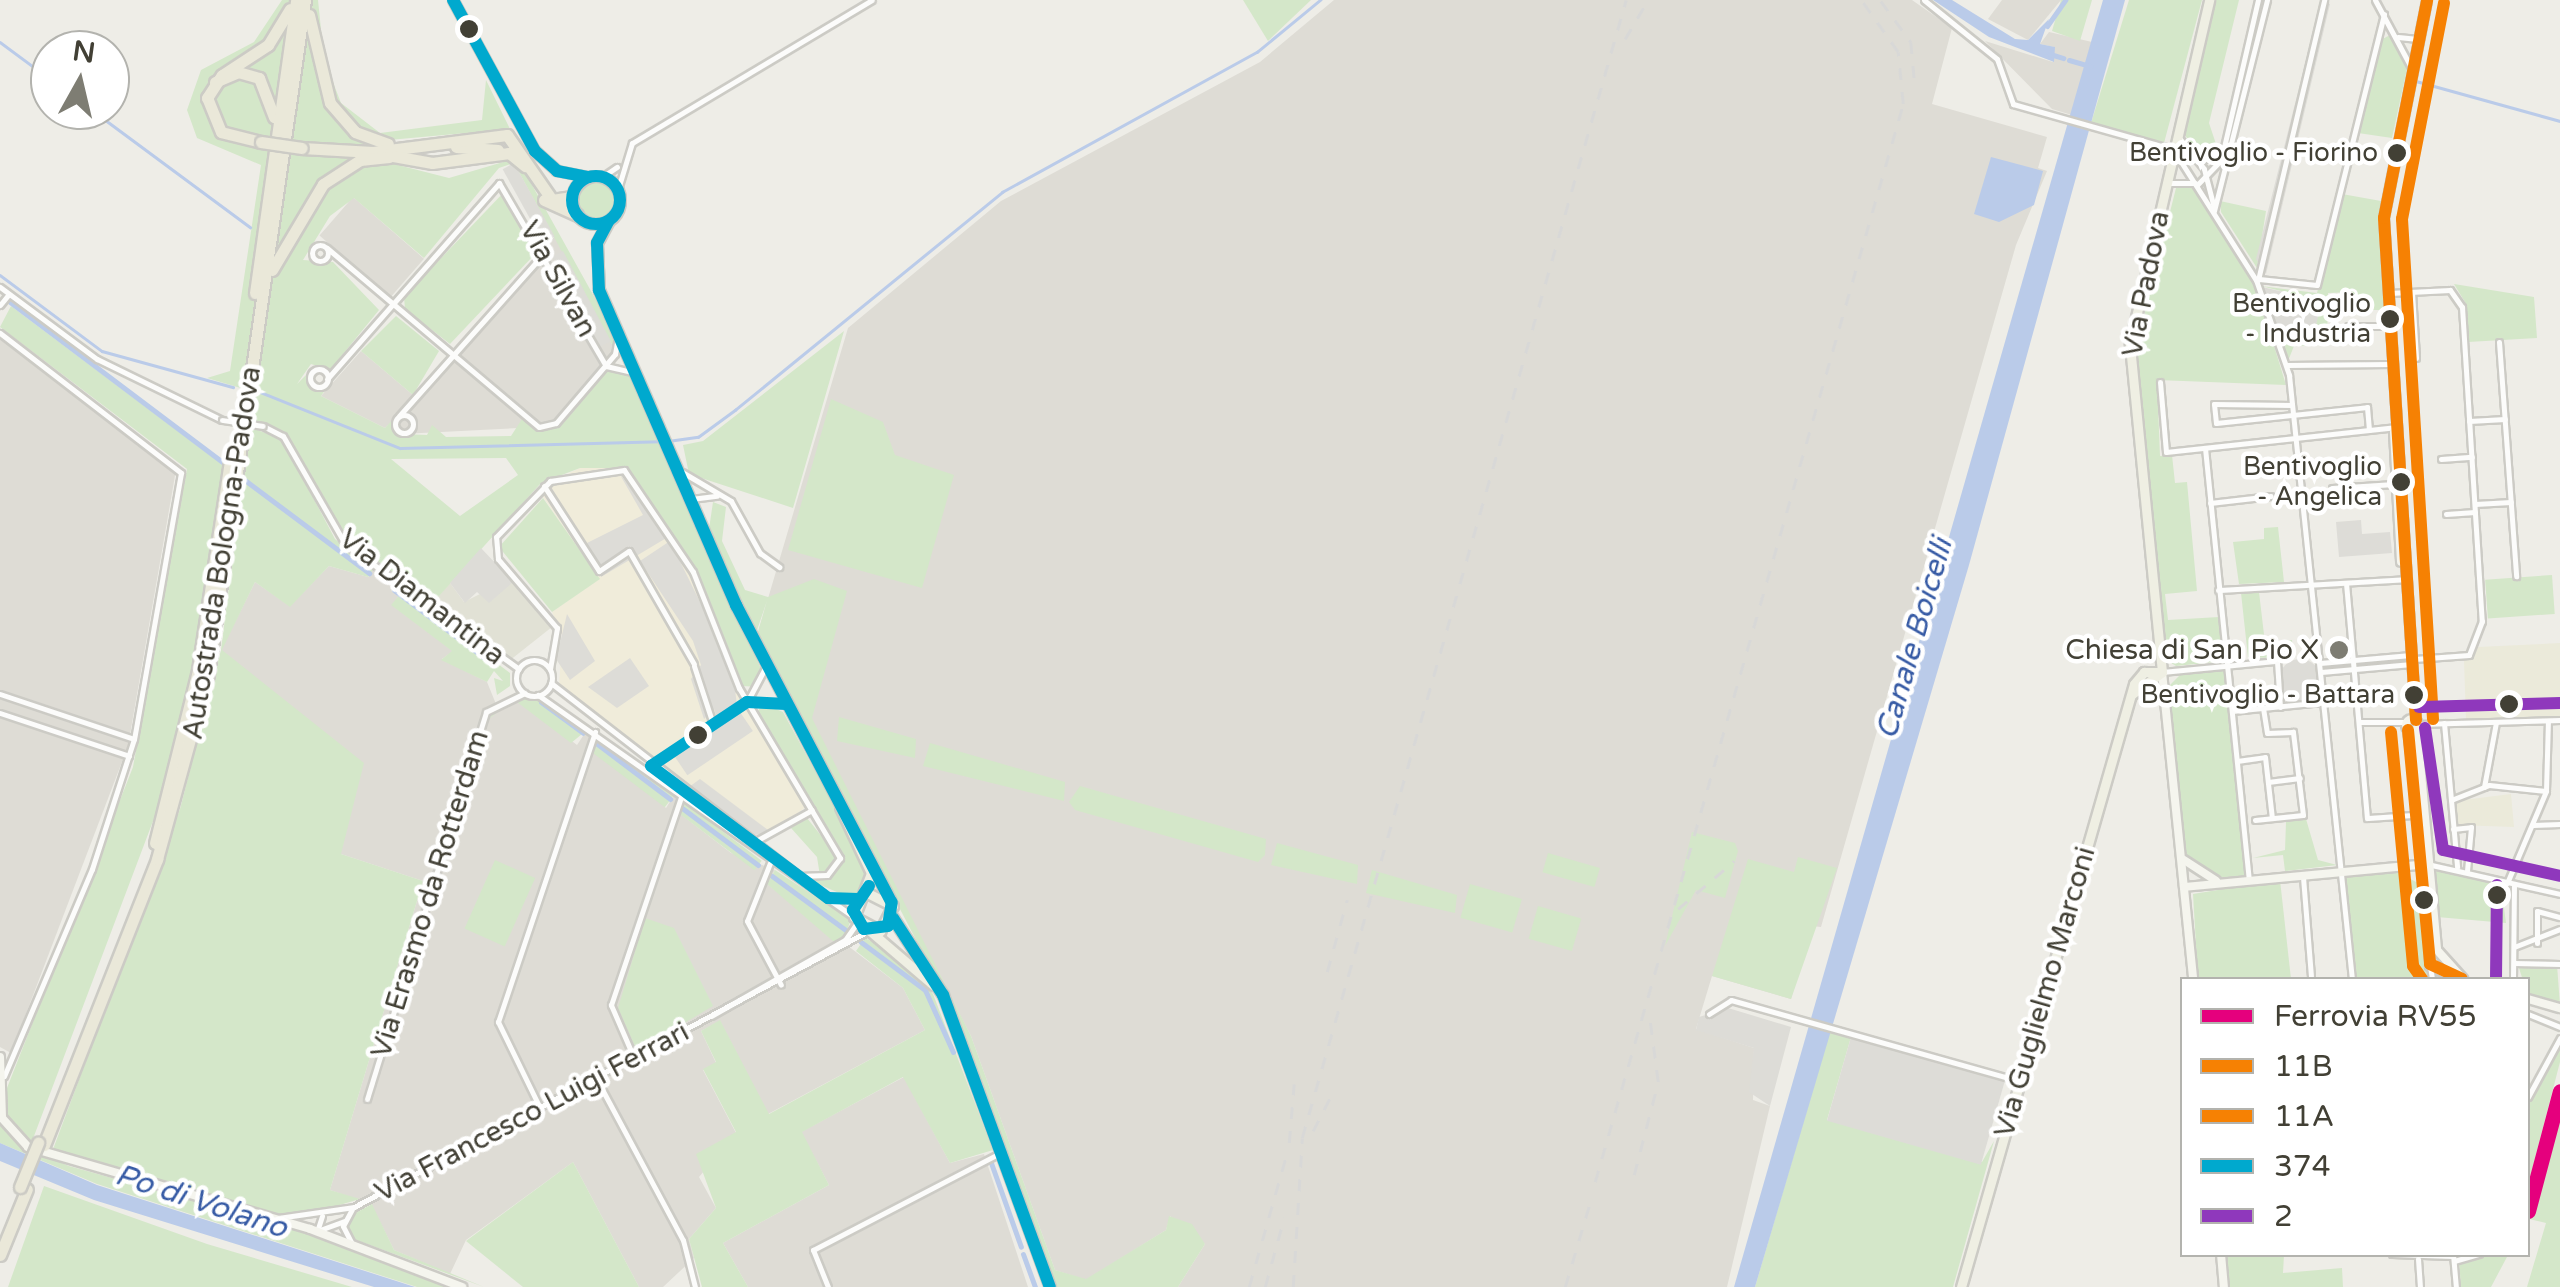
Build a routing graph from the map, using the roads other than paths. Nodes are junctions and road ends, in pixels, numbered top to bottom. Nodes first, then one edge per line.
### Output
1 (294, 0) edge
2 (307, 0) edge
3 (452, 0) edge
4 (872, 0) edge
5 (1924, 0) edge
6 (2209, 0) edge
7 (2258, 0) edge
8 (2267, 0) edge
9 (2324, 0) edge
10 (2376, 0) edge
11 (2427, 0) edge
12 (2384, 14) junction
13 (2389, 23) junction
14 (2395, 34) junction
15 (2376, 40) junction
16 (2413, 41) junction
17 (2404, 50) junction
18 (2415, 51) junction
19 (2412, 68) junction
20 (215, 82) junction
21 (2179, 130) junction
22 (402, 144) junction
23 (2223, 151) junction
24 (373, 152) junction
25 (2174, 152) junction
26 (516, 154) junction
27 (389, 157) junction
28 (2196, 157) junction
29 (619, 164) junction
30 (2206, 174) junction
31 (566, 175) junction
32 (602, 177) junction
33 (588, 178) junction
34 (2166, 185) junction
35 (2223, 185) junction
36 (2198, 188) junction
37 (618, 189) junction
38 (2212, 194) junction
39 (572, 196) junction
40 (2214, 211) junction
41 (581, 219) junction
42 (608, 222) junction
43 (596, 243) junction
44 (327, 248) junction
45 (544, 252) junction
46 (328, 257) junction
47 (339, 259) junction
48 (2258, 281) junction
49 (0, 287) edge
50 (2412, 292) junction
51 (2386, 293) junction
52 (8, 294) junction
53 (391, 304) junction
54 (0, 305) edge
55 (251, 316) junction
56 (2348, 326) dead end
57 (2388, 326) junction
58 (619, 330) junction
59 (0, 333) edge
60 (2500, 342) dead end
61 (453, 357) junction
62 (632, 357) junction
63 (612, 358) junction
64 (2416, 358) dead end
65 (2391, 364) junction
66 (339, 366) junction
67 (606, 366) junction
68 (615, 366) junction
69 (2287, 366) junction
70 (324, 370) junction
71 (641, 377) junction
72 (327, 379) junction
73 (2160, 382) dead end
74 (416, 399) junction
75 (246, 402) junction
76 (2292, 406) junction
77 (2294, 414) junction
78 (399, 416) junction
79 (2505, 419) junction
80 (413, 420) junction
81 (2469, 421) junction
82 (2395, 428) junction
83 (2369, 430) junction
84 (2296, 438) junction
85 (2204, 448) junction
86 (2472, 457) junction
87 (2442, 459) dead end
88 (678, 468) junction
89 (2394, 484) junction
90 (544, 486) junction
91 (2332, 488) dead end
92 (707, 490) junction
93 (721, 495) junction
94 (2271, 496) dead end
95 (691, 499) junction
96 (710, 500) junction
97 (2210, 502) junction
98 (2511, 502) junction
99 (2475, 504) junction
100 (2475, 512) junction
101 (2446, 514) dead end
102 (700, 522) junction
103 (2402, 536) junction
104 (779, 567) dead end
105 (2406, 574) junction
106 (2516, 576) dead end
107 (2346, 583) junction
108 (2312, 585) junction
109 (2218, 590) junction
110 (2157, 632) junction
111 (551, 652) junction
112 (536, 660) junction
113 (2320, 660) junction
114 (2411, 660) junction
115 (2354, 664) junction
116 (766, 666) junction
117 (2226, 666) junction
118 (519, 668) junction
119 (550, 669) junction
120 (2162, 672) junction
121 (2321, 672) junction
122 (2139, 674) junction
123 (516, 680) junction
124 (551, 683) junction
125 (2143, 686) junction
126 (525, 693) junction
127 (0, 694) edge
128 (538, 695) junction
129 (504, 696) junction
130 (2130, 696) junction
131 (747, 702) junction
132 (2324, 702) junction
133 (786, 704) junction
134 (2165, 705) junction
135 (2280, 707) junction
136 (2263, 708) junction
137 (2232, 712) junction
138 (0, 713) edge
139 (2548, 720) junction
140 (2560, 720) edge
141 (2359, 722) junction
142 (2496, 722) junction
143 (2444, 723) junction
144 (713, 724) junction
145 (2413, 724) junction
146 (595, 732) junction
147 (134, 739) junction
148 (128, 756) junction
149 (2237, 761) junction
150 (651, 766) junction
151 (2300, 778) junction
152 (2268, 782) junction
153 (2484, 787) junction
154 (2546, 791) junction
155 (681, 797) junction
156 (2451, 800) junction
157 (840, 804) junction
158 (812, 810) junction
159 (2414, 815) junction
160 (2272, 818) junction
161 (2256, 820) dead end
162 (2560, 824) edge
163 (2531, 825) junction
164 (2454, 829) junction
165 (772, 837) junction
166 (753, 842) junction
167 (2181, 855) junction
168 (771, 860) junction
169 (2425, 866) junction
170 (2457, 868) junction
171 (2467, 870) junction
172 (2341, 871) junction
173 (2303, 874) junction
174 (798, 876) junction
175 (2204, 879) junction
176 (2249, 880) junction
177 (2225, 882) junction
178 (2511, 884) junction
179 (2184, 887) junction
180 (2560, 894) edge
181 (862, 896) junction
182 (891, 901) junction
183 (2560, 917) edge
184 (893, 918) junction
185 (856, 920) junction
186 (2560, 929) edge
187 (869, 931) junction
188 (841, 943) junction
189 (2537, 943) junction
190 (2514, 947) junction
191 (2530, 947) junction
192 (846, 951) junction
193 (2440, 957) junction
194 (2514, 963) junction
195 (2529, 963) junction
196 (2559, 963) edge
197 (2430, 964) junction
198 (2311, 976) dead end
199 (776, 977) junction
200 (2193, 977) edge
201 (2352, 977) edge
202 (2432, 977) edge
203 (2457, 977) edge
204 (2460, 977) edge
205 (2513, 977) edge
206 (780, 985) junction
207 (2530, 1000) edge
208 (2560, 1008) edge
209 (1709, 1014) dead end
210 (2530, 1015) edge
211 (709, 1018) junction
212 (954, 1023) junction
213 (2560, 1027) edge
214 (2560, 1038) edge
215 (0, 1057) edge
216 (634, 1058) junction
217 (4, 1076) junction
218 (596, 1078) junction
219 (2019, 1081) junction
220 (2530, 1093) edge
221 (368, 1100) dead end
222 (540, 1108) junction
223 (41, 1144) junction
224 (999, 1153) junction
225 (23, 1188) junction
226 (354, 1206) junction
227 (323, 1214) junction
228 (270, 1218) junction
229 (344, 1221) junction
230 (317, 1231) junction
231 (0, 1236) edge
232 (353, 1244) junction
233 (0, 1255) edge
234 (2221, 1257) edge
235 (2412, 1257) edge
236 (2453, 1257) edge
237 (2418, 1258) junction
238 (462, 1287) edge
239 (695, 1287) edge
240 (828, 1287) edge
241 (1050, 1287) edge
242 (1961, 1287) edge
243 (2224, 1287) edge
244 (2420, 1287) edge
245 (2456, 1287) edge

1 - 20 highway
1 - 55 highway, Autostrada Bologna-Padova
2 - 22 highway
2 - 75 highway, Autostrada Bologna-Padova
3 - 31 street
4 - 29 street
5 - 25 street
6 - 21 main road, Via Padova
7 - 23 street
8 - 35 street
9 - 48 street
10 - 12 street
11 - 16 street
12 - 13 street
12 - 15 street
13 - 14 street
13 - 15 street
14 - 15 street
14 - 16 street
14 - 17 street
15 - 48 street
16 - 18 street
17 - 18 street
17 - 19 street
18 - 19 street
19 - 51 street
20 - 24 highway, bridge
20 - 55 highway
21 - 25 main road, Via Padova
21 - 28 street
22 - 24 highway
22 - 39 highway
23 - 28 street
23 - 30 street
24 - 26 highway
24 - 27 highway
25 - 28 street
25 - 34 main road, Via Padova
25 - 36 street
26 - 27 highway
26 - 41 highway
27 - 75 highway
28 - 30 street
29 - 32 street
29 - 37 street
30 - 36 street
30 - 38 street
31 - 33 street
31 - 39 street
32 - 33 main road
32 - 37 main road
33 - 39 main road
34 - 36 street
34 - 110 main road, Via Padova
35 - 38 street
35 - 40 street
36 - 38 street
36 - 40 street
37 - 42 main road
38 - 40 street
39 - 41 main road
40 - 48 street
41 - 42 main road
41 - 43 main road
42 - 43 main road
43 - 58 main road
44 - 46 street
44 - 46 street
44 - 47 street
45 - 53 street, Via Silvan
45 - 61 street
45 - 67 street, Via Silvan
46 - 47 street
47 - 53 street
48 - 69 street
49 - 52 street, Via Diamantina
50 - 51 street
50 - 64 street
50 - 81 street
51 - 57 street
52 - 54 street
52 - 118 street, Via Diamantina, bridge
53 - 61 street
53 - 66 street
55 - 223 highway, Autostrada Bologna-Padova
56 - 57 street
57 - 65 street
58 - 62 main road
58 - 63 street
59 - 147 street
60 - 79 street
61 - 67 street
61 - 74 street
62 - 63 street
62 - 68 street
62 - 71 main road
63 - 67 street
65 - 69 street
65 - 82 street
66 - 70 street
66 - 72 street
67 - 68 street
68 - 71 street
69 - 76 street
70 - 72 street
70 - 72 street
71 - 88 main road
73 - 85 street, Via Padova
74 - 78 street
74 - 80 street
75 - 223 highway, Autostrada Bologna-Padova
76 - 77 street
76 - 77 street
77 - 83 street
77 - 84 street
78 - 80 street
78 - 80 street
79 - 81 street
79 - 98 street
81 - 86 street
82 - 83 street
82 - 89 street
82 - 103 street
83 - 84 street
84 - 85 street
84 - 108 street
85 - 97 street
86 - 87 street
86 - 99 street
88 - 92 street
88 - 95 main road
89 - 91 street
89 - 103 street
90 - 111 street
90 - 131 street
90 - 144 street
92 - 93 street
92 - 95 street
93 - 96 street
93 - 104 street
94 - 97 street
95 - 96 street
95 - 102 main road
96 - 102 street
97 - 109 street
98 - 99 street
98 - 106 street
99 - 100 street
100 - 101 street
100 - 114 street
102 - 116 main road
103 - 105 street
105 - 107 street
105 - 114 street
107 - 108 street
107 - 115 street
108 - 109 street
108 - 113 street
109 - 117 street
110 - 120 main road, Via Padova
110 - 122 main road, Via Padova
111 - 112 street
111 - 119 street
112 - 118 street, Via Diamantina
112 - 119 street, Via Diamantina
113 - 115 street
113 - 121 street
114 - 115 street
114 - 145 street
115 - 121 street
115 - 141 street
116 - 131 street
116 - 133 main road
117 - 120 street
117 - 135 street
117 - 137 street
118 - 123 street, Via Diamantina
119 - 124 street
120 - 122 main road
120 - 125 main road
120 - 134 street, Via Padova
121 - 132 street
122 - 130 main road, Via Guglielmo Marconi
123 - 126 street, Via Diamantina
123 - 129 street, Via Erasmo da Rotterdam
124 - 128 street
124 - 150 street, Via Diamantina
125 - 130 main road
125 - 134 street
126 - 128 street, Via Diamantina
126 - 129 street, Via Erasmo da Rotterdam
127 - 147 street
128 - 146 street, Via Diamantina
129 - 221 street, Via Erasmo da Rotterdam
130 - 219 main road, Via Guglielmo Marconi
131 - 133 street
131 - 144 street
131 - 158 street
132 - 135 street
132 - 172 street
133 - 157 main road
134 - 167 street, Via Padova
135 - 136 street
136 - 137 street
136 - 151 street
137 - 149 street
138 - 148 street
139 - 140 street
139 - 142 street
139 - 154 street
141 - 145 street
141 - 159 street
142 - 143 street
142 - 153 street
143 - 145 street
143 - 156 street
144 - 150 street
145 - 159 street
145 - 169 street
146 - 155 street, Via Diamantina
146 - 222 street
147 - 148 street
148 - 217 street
149 - 152 street
149 - 176 street
150 - 166 street, Via Diamantina
151 - 152 street
151 - 160 street
152 - 160 street
153 - 154 street
153 - 156 street
154 - 163 street
155 - 168 street, Via Diamantina
155 - 216 street
156 - 164 street
157 - 181 main road
157 - 182 main road
158 - 165 street
158 - 174 street
159 - 169 street
160 - 161 street
162 - 163 street
163 - 178 street
164 - 170 street
164 - 171 street
165 - 166 street
165 - 168 street
166 - 168 street, Via Diamantina
167 - 175 street
167 - 179 street, Via Padova
168 - 174 street, Via Diamantina
168 - 185 street, Via Diamantina
168 - 199 street
169 - 170 street
169 - 172 street
169 - 193 street
169 - 197 street
170 - 171 street
171 - 178 street
172 - 173 street
172 - 201 street
173 - 176 street
173 - 198 street
174 - 181 street, Via Diamantina
175 - 177 street
175 - 179 street
176 - 177 street
177 - 179 street
178 - 180 street
178 - 190 street
179 - 200 street, Via Padova
181 - 182 main road
181 - 185 main road
182 - 184 main road
183 - 189 street
184 - 187 main road
184 - 212 main road
185 - 187 main road
185 - 188 street, Via Francesco Luigi Ferrari
186 - 189 street
187 - 192 street, Via Francesco Luigi Ferrari
187 - 212 main road
188 - 192 street
188 - 199 street, Via Francesco Luigi Ferrari
189 - 191 street
190 - 191 street
190 - 194 street
191 - 195 street
192 - 206 street, Via Francesco Luigi Ferrari
193 - 197 street
193 - 204 street
194 - 195 street
194 - 205 street
195 - 196 street
197 - 202 street
197 - 203 street
199 - 206 street
199 - 211 street, Via Francesco Luigi Ferrari
206 - 211 street, Via Francesco Luigi Ferrari
207 - 208 street
209 - 219 street
210 - 213 street
211 - 216 street, Via Francesco Luigi Ferrari
212 - 224 main road
214 - 220 street
215 - 217 street
216 - 218 street, Via Francesco Luigi Ferrari
217 - 228 street
218 - 222 street, Via Francesco Luigi Ferrari
218 - 239 street
219 - 242 main road, Via Guglielmo Marconi
222 - 226 street, Via Francesco Luigi Ferrari
223 - 225 highway, Autostrada Bologna-Padova, bridge
224 - 240 street
224 - 241 main road
225 - 231 highway, Autostrada Bologna-Padova
225 - 233 highway, Autostrada Bologna-Padova
226 - 227 street, Via Francesco Luigi Ferrari
226 - 229 street, Via Francesco Luigi Ferrari
227 - 228 street, Via Francesco Luigi Ferrari
227 - 230 street
228 - 230 street
229 - 230 street
229 - 232 street
230 - 232 street
232 - 238 street
234 - 243 street
235 - 237 street
236 - 237 street
236 - 245 street
237 - 244 street

